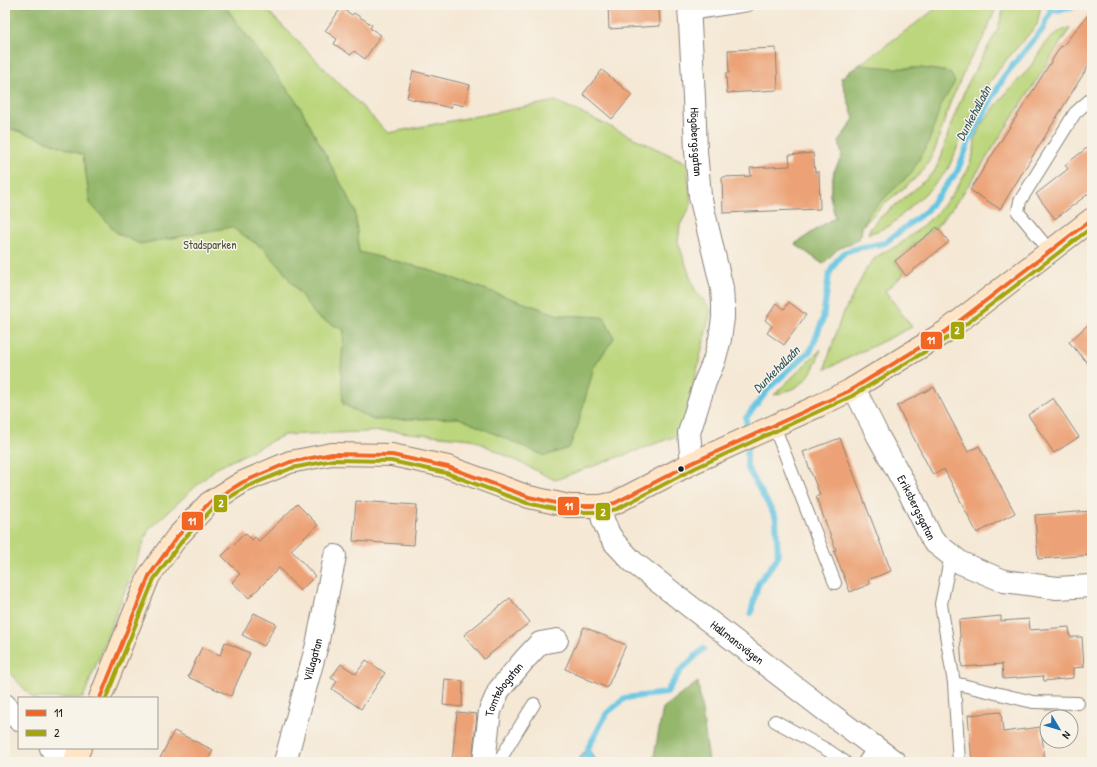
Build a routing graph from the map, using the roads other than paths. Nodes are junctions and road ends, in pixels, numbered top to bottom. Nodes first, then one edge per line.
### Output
1 (748, 5) edge
2 (689, 10) edge
3 (1092, 98) edge
4 (1092, 219) edge
5 (1050, 251) junction
6 (854, 388) junction
7 (774, 426) junction
8 (692, 463) junction
9 (601, 506) junction
10 (951, 555) junction
11 (335, 556) dead end
12 (835, 583) dead end
13 (1092, 586) edge
14 (557, 640) dead end
15 (954, 683) junction
16 (100, 697) edge
17 (1078, 703) dead end
18 (534, 704) dead end
19 (5, 705) edge
20 (18, 719) edge
21 (775, 721) dead end
22 (54, 749) edge
23 (869, 754) edge
24 (76, 757) edge
25 (284, 762) edge
26 (484, 762) edge
27 (499, 762) edge
28 (845, 762) edge
29 (895, 762) edge
30 (959, 762) edge

1 - 2 lane
2 - 8 street, Högabergsgatan
3 - 5 lane
4 - 5 street
5 - 6 street
6 - 7 street
6 - 10 street, Eriksbergsgatan
7 - 8 street
7 - 12 lane
8 - 9 street
9 - 16 street
9 - 23 street, Hallmansvägen
10 - 13 street, Eriksbergsgatan
10 - 15 lane
11 - 25 street, Villagatan
14 - 26 street, Tomtebogatan
15 - 17 lane
15 - 30 lane
18 - 27 lane
19 - 20 street
21 - 28 lane
22 - 24 street
23 - 29 street, Hallmansvägen

